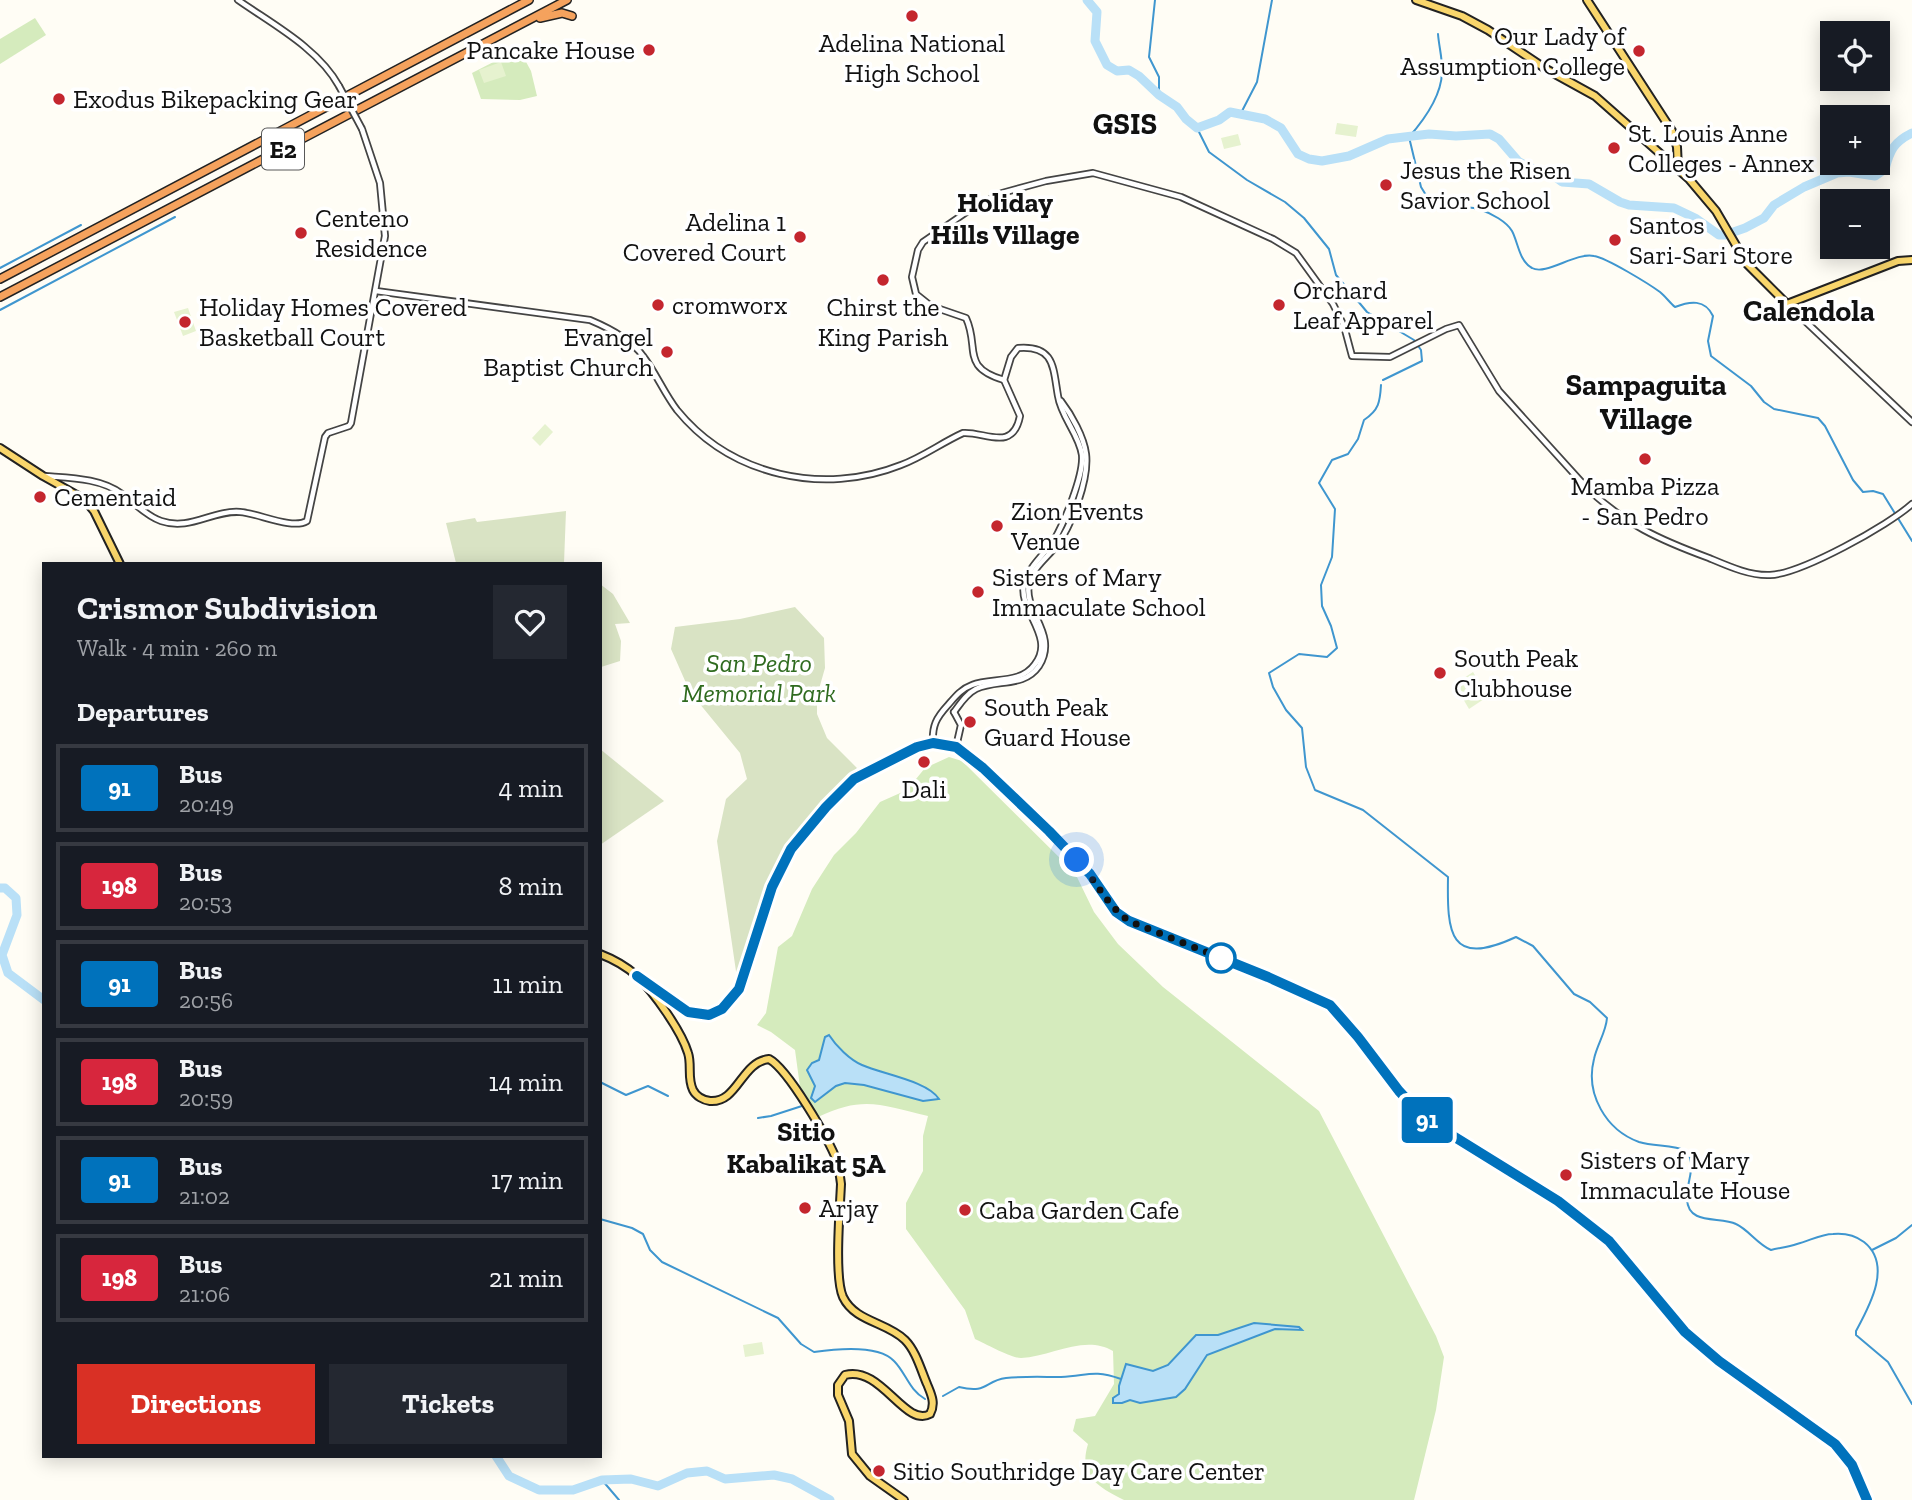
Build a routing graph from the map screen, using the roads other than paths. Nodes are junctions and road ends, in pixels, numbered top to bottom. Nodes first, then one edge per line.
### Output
1 (238, 0) edge
2 (567, 0) edge
3 (1416, 0) edge
4 (1587, 0) edge
5 (527, 1) edge
6 (572, 16) dead end
7 (513, 28) junction
8 (1678, 169) junction
9 (1912, 260) edge
10 (0, 279) edge
11 (376, 291) junction
12 (0, 297) edge
13 (1787, 304) junction
14 (1004, 380) junction
15 (1058, 398) junction
16 (1912, 422) edge
17 (0, 448) edge
18 (43, 476) junction
19 (1912, 504) edge
20 (119, 562) edge
21 (954, 712) junction
22 (940, 713) junction
23 (933, 743) junction
24 (956, 747) junction
25 (602, 955) edge
26 (637, 976) junction
27 (904, 1500) edge
28 (1867, 1500) edge

1 - 11 street, bridge
2 - 7 highway, E2
3 - 8 main road
4 - 8 main road
5 - 10 highway, E2
6 - 7 highway
7 - 12 highway, E2
8 - 13 main road
9 - 13 main road
11 - 14 street
11 - 18 street
13 - 16 street
14 - 15 street
14 - 19 street
15 - 21 street
15 - 22 street
17 - 18 main road
18 - 20 main road
21 - 22 street
21 - 24 street
22 - 23 street
23 - 24 street
23 - 26 street
24 - 28 street
25 - 26 main road
26 - 27 main road

